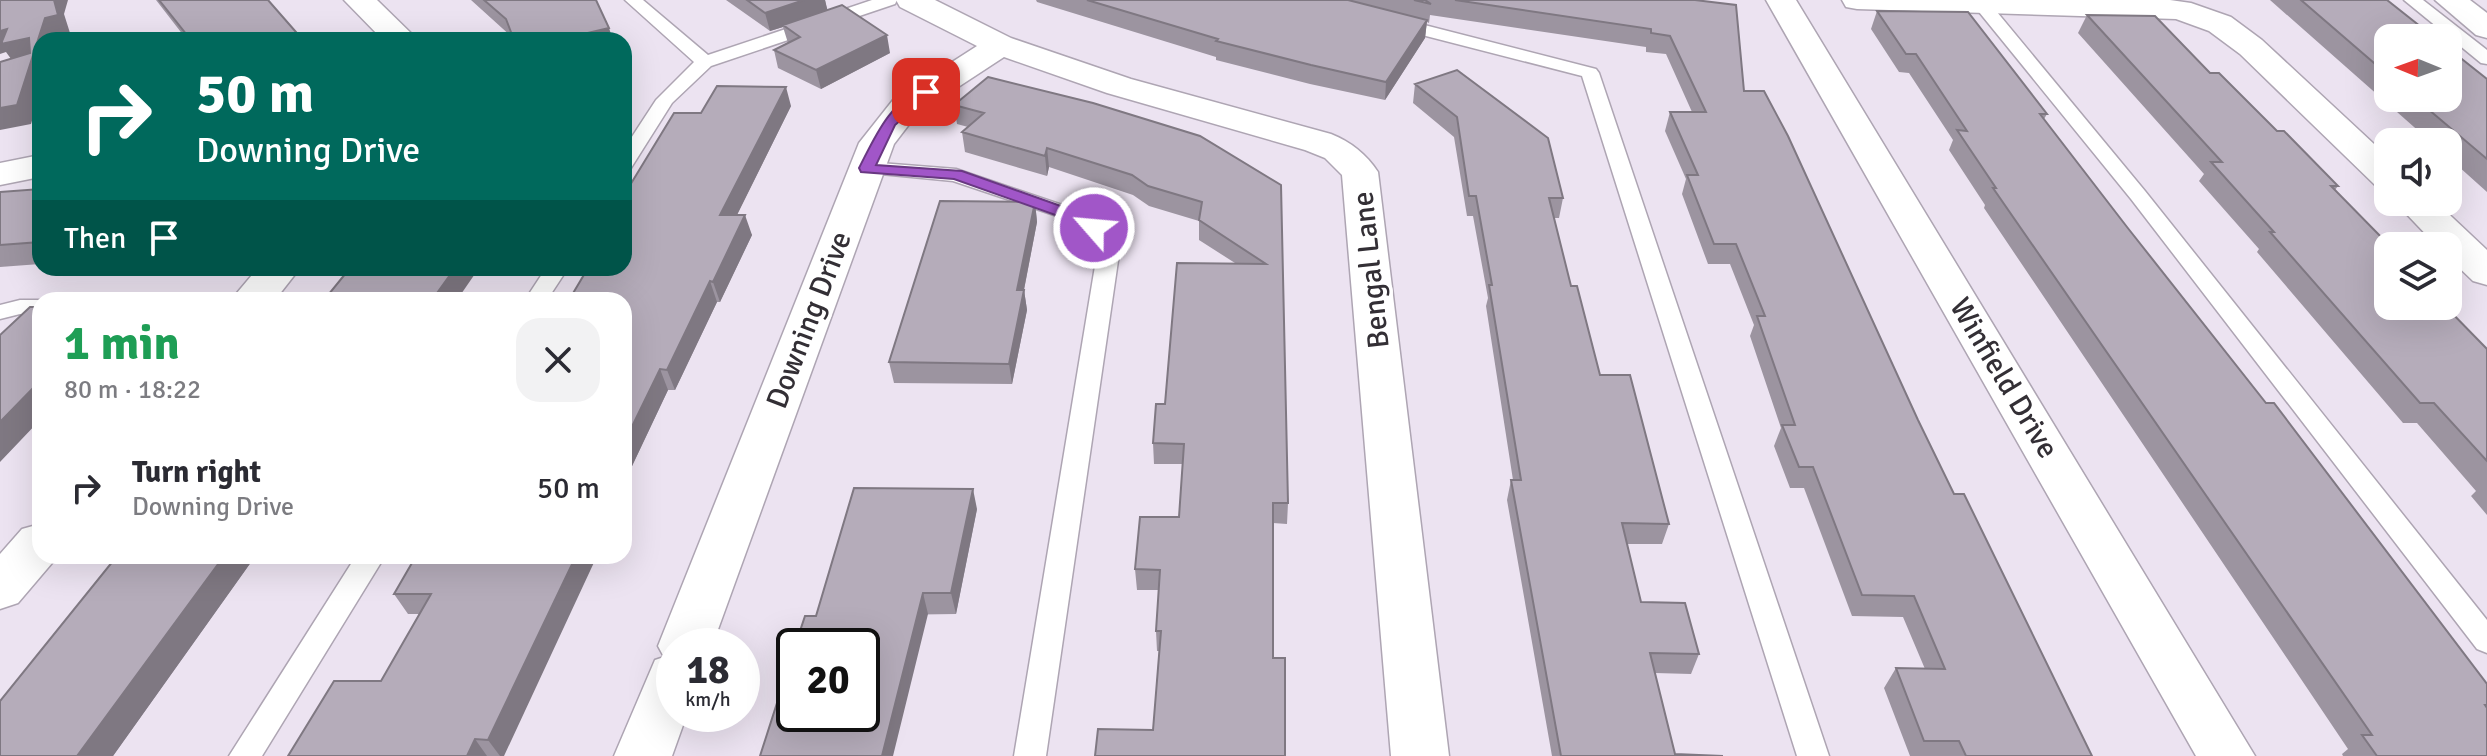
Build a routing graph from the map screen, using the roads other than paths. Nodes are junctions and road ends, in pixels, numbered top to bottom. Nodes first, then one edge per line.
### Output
1 (359, 0) edge
2 (633, 0) edge
3 (889, 0) edge
4 (911, 0) edge
5 (1781, 0) edge
6 (1857, 0) edge
7 (2412, 0) edge
8 (2450, 0) edge
9 (1981, 3) junction
10 (1369, 15) edge
11 (2487, 28) edge
12 (393, 32) edge
13 (1000, 45) junction
14 (2487, 59) edge
15 (705, 62) junction
16 (632, 152) edge
17 (2374, 164) edge
18 (32, 168) edge
19 (867, 168) junction
20 (0, 174) edge
21 (2429, 216) edge
22 (2487, 272) edge
23 (273, 276) edge
24 (259, 292) edge
25 (32, 307) edge
26 (0, 312) edge
27 (32, 552) edge
28 (366, 564) edge
29 (0, 589) edge
30 (692, 628) edge
31 (2487, 641) edge
32 (656, 722) edge
33 (245, 756) edge
34 (643, 756) edge
35 (1030, 756) edge
36 (1420, 756) edge
37 (1813, 756) edge
38 (2226, 756) edge

1 - 12 street
2 - 15 lane
3 - 15 lane
4 - 13 street, Bengal Lane
5 - 38 street, Winfield Drive
6 - 9 street
7 - 14 lane
8 - 11 street
9 - 17 street
9 - 31 lane
10 - 37 lane
13 - 19 street, Downing Drive
13 - 36 street, Bengal Lane
15 - 16 lane
18 - 20 street
19 - 30 street, Downing Drive
19 - 35 lane
21 - 22 street
23 - 24 street
25 - 26 lane
27 - 29 street
28 - 33 lane
32 - 34 street

